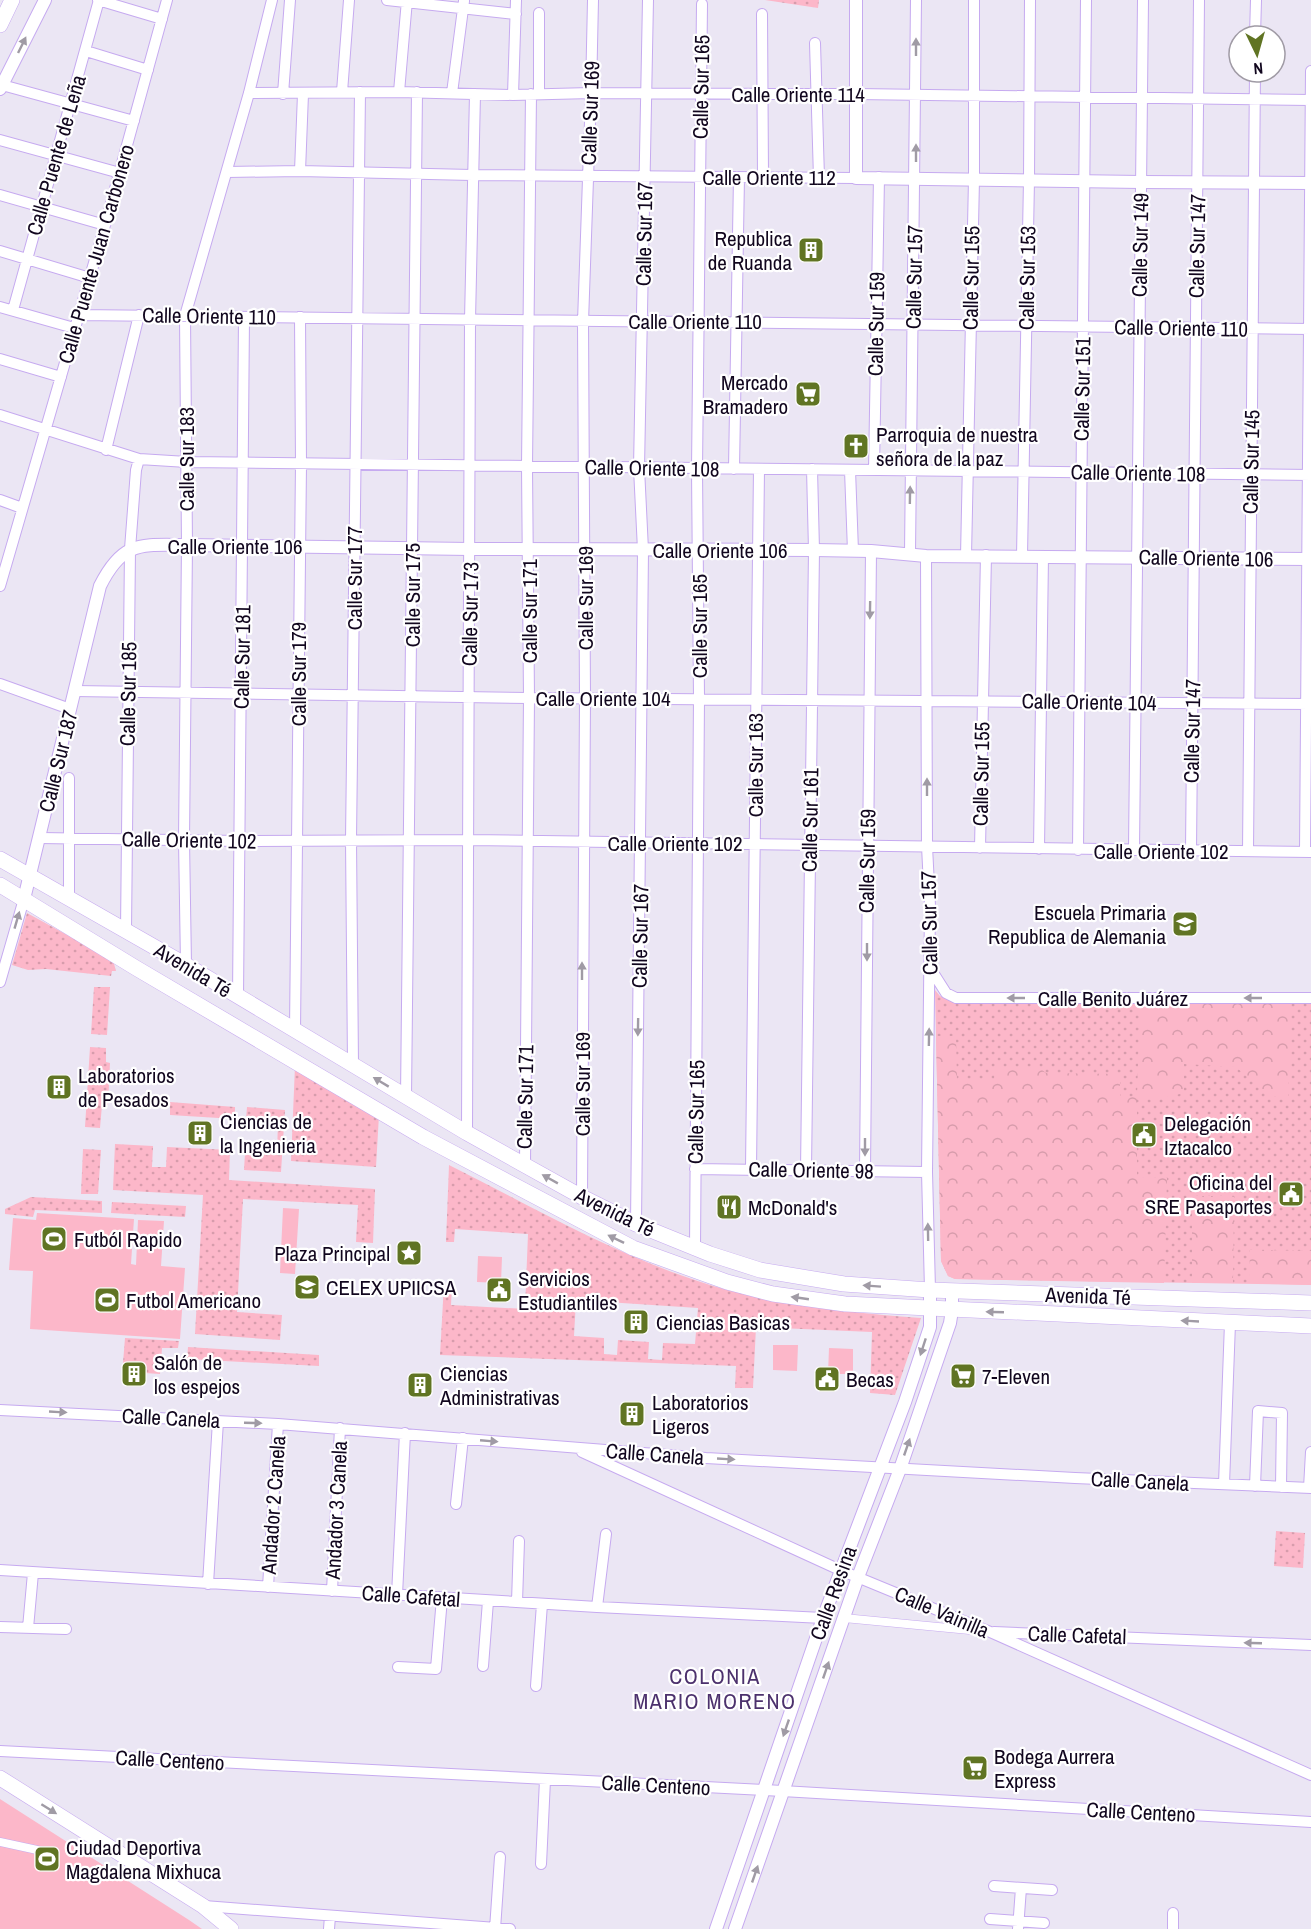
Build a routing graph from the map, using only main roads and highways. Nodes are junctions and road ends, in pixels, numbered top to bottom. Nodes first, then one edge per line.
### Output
1 (12, 0) edge
2 (0, 25) edge
3 (0, 859) edge
4 (0, 885) edge
5 (1311, 1303) edge
6 (1311, 1326) edge
7 (0, 1778) edge
8 (231, 1929) edge

1 - 2 main road
5 -> 3 main road, Avenida Té
6 -> 4 main road, Avenida Té
7 -> 8 main road

